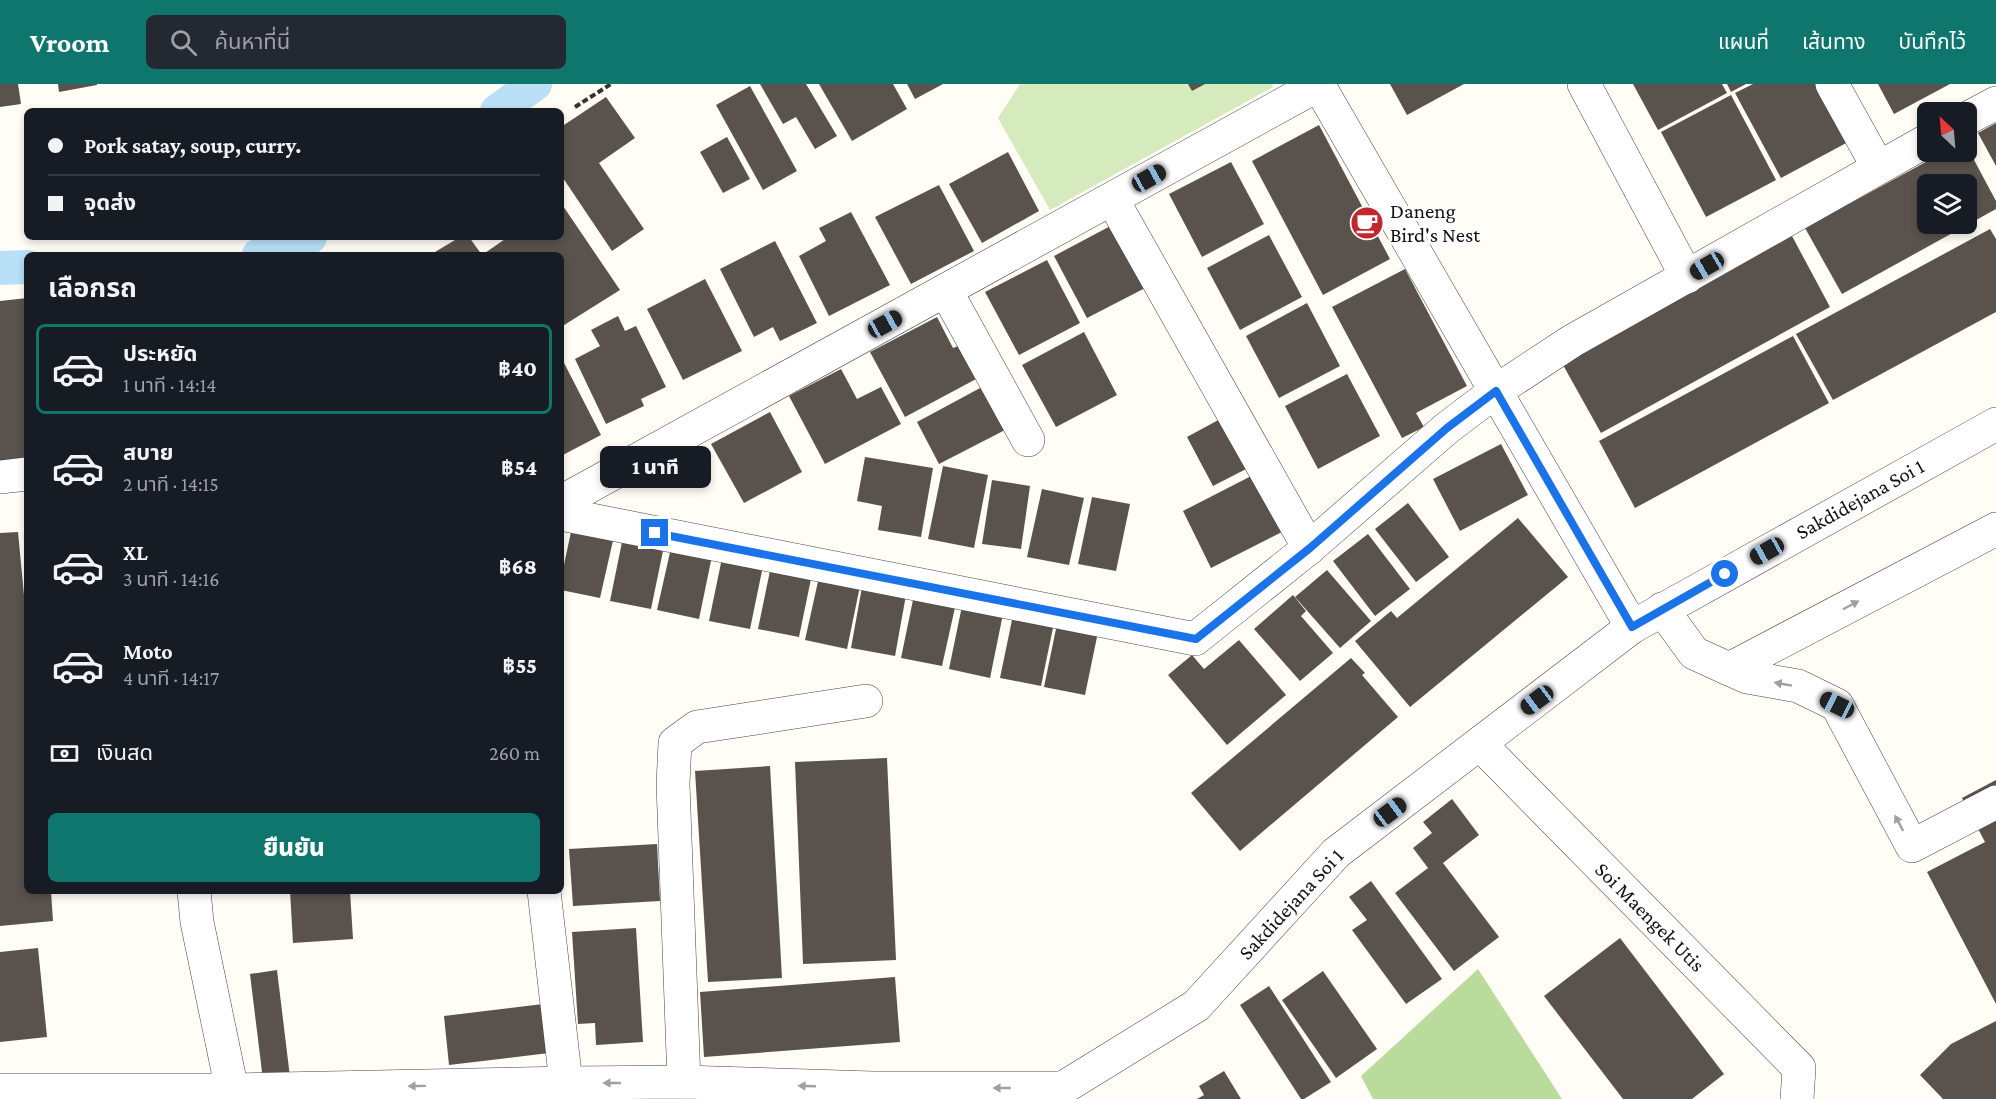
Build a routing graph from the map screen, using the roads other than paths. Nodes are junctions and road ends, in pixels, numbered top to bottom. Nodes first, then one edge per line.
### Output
1 (1318, 84) edge
2 (1584, 84) edge
3 (1832, 84) edge
4 (1996, 103) edge
5 (1977, 113) edge
6 (1917, 146) edge
7 (1878, 167) junction
8 (1112, 199) junction
9 (1688, 277) junction
10 (946, 291) junction
11 (1496, 391) junction
12 (1996, 424) edge
13 (1028, 440) dead end
14 (24, 474) edge
15 (0, 477) edge
16 (564, 500) edge
17 (564, 515) edge
18 (1996, 529) edge
19 (1310, 548) junction
20 (1662, 609) junction
21 (1632, 627) junction
22 (1729, 669) junction
23 (866, 701) dead end
24 (1480, 744) junction
25 (1996, 802) edge
26 (194, 894) edge
27 (544, 894) edge
28 (684, 1082) junction
29 (566, 1083) junction
30 (0, 1090) edge
31 (232, 1090) junction
32 (1053, 1094) edge
33 (1797, 1099) edge

1 - 8 street
1 - 11 street
2 - 9 street
3 - 7 street
4 - 5 street
6 - 7 street
7 - 9 street
8 - 10 street
8 - 19 street
9 - 11 street
10 - 13 street
10 - 16 street
11 - 19 street
11 - 21 street
12 - 20 street, Sakdidejana Soi 1
14 - 15 street
17 - 19 street
22 -> 18 street
20 - 21 street, Sakdidejana Soi 1
20 - 22 street
21 - 24 street, Sakdidejana Soi 1
25 -> 22 street
23 - 28 street
24 - 32 street, Sakdidejana Soi 1
24 - 33 street, Soi Maengek Utis
26 - 31 street
27 - 29 street
28 -> 29 street
32 -> 28 street
29 -> 31 street
30 - 31 street

